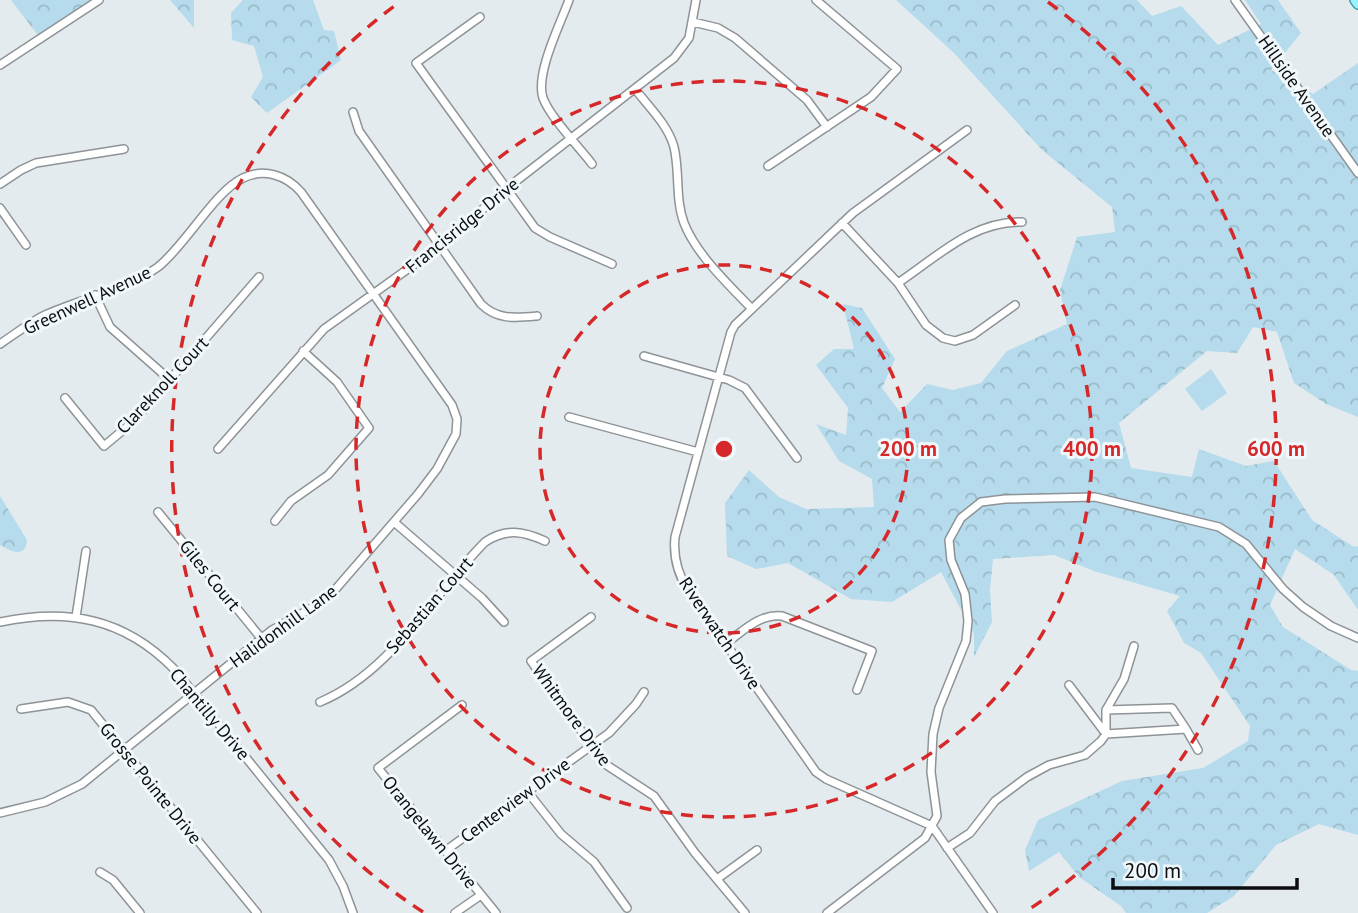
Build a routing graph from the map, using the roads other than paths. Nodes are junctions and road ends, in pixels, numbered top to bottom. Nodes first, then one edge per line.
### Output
1 (99, 0) edge
2 (569, 0) edge
3 (696, 0) edge
4 (816, 0) edge
5 (1235, 0) edge
6 (481, 17) dead end
7 (693, 22) junction
8 (0, 65) edge
9 (635, 89) junction
10 (353, 112) dead end
11 (827, 127) junction
12 (967, 130) dead end
13 (572, 138) junction
14 (124, 149) dead end
15 (592, 164) dead end
16 (768, 166) dead end
17 (1358, 173) edge
18 (0, 184) edge
19 (506, 189) junction
20 (0, 208) edge
21 (1022, 222) dead end
22 (842, 223) junction
23 (26, 245) dead end
24 (440, 246) junction
25 (612, 264) dead end
26 (259, 277) dead end
27 (898, 283) junction
28 (374, 294) junction
29 (95, 295) junction
30 (1015, 304) dead end
31 (751, 308) junction
32 (537, 316) dead end
33 (0, 344) edge
34 (303, 351) junction
35 (644, 356) dead end
36 (719, 377) junction
37 (170, 380) junction
38 (65, 398) dead end
39 (569, 417) dead end
40 (218, 449) dead end
41 (698, 452) junction
42 (797, 458) dead end
43 (158, 512) dead end
44 (275, 521) dead end
45 (394, 522) junction
46 (545, 541) dead end
47 (86, 551) dead end
48 (456, 575) junction
49 (76, 617) junction
50 (592, 617) dead end
51 (0, 622) edge
52 (504, 622) dead end
53 (261, 638) junction
54 (1358, 638) edge
55 (725, 644) junction
56 (1134, 646) dead end
57 (1069, 685) dead end
58 (857, 690) dead end
59 (644, 692) dead end
60 (194, 693) junction
61 (320, 702) dead end
62 (462, 705) dead end
63 (21, 709) dead end
64 (1106, 710) junction
65 (1186, 729) junction
66 (1106, 734) junction
67 (591, 745) junction
68 (124, 750) junction
69 (1198, 750) dead end
70 (527, 791) junction
71 (0, 813) edge
72 (932, 826) junction
73 (947, 848) junction
74 (757, 850) dead end
75 (445, 851) junction
76 (100, 872) dead end
77 (718, 879) junction
78 (481, 895) junction
79 (627, 908) dead end
80 (140, 913) edge
81 (257, 913) edge
82 (352, 913) edge
83 (455, 913) edge
84 (496, 913) edge
85 (745, 913) edge
86 (827, 913) edge
87 (993, 913) edge

1 - 8 street
2 - 13 street
3 - 7 street, Francisridge Drive
4 - 11 street
5 - 17 street, Hillside Avenue
6 - 19 street
7 - 9 street, Francisridge Drive
7 - 11 street
9 - 13 street, Francisridge Drive
9 - 31 street
10 - 24 street
11 - 16 street
12 - 22 street, Riverwatch Drive
13 - 15 street
13 - 19 street, Francisridge Drive
14 - 18 street
19 - 24 street, Francisridge Drive
19 - 25 street
20 - 23 street
21 - 27 street
22 - 27 street
22 - 31 street, Riverwatch Drive
24 - 28 street, Francisridge Drive
24 - 32 street
26 - 37 street, Clareknoll Court
27 - 30 street
28 - 29 street, Greenwell Avenue
28 - 34 street, Francisridge Drive
28 - 45 street, Halidonhill Lane
29 - 33 street, Greenwell Avenue
29 - 37 street
31 - 36 street, Riverwatch Drive
34 - 40 street, Francisridge Drive
34 - 44 street
35 - 36 street
36 - 41 street, Riverwatch Drive
36 - 42 street
37 - 38 street, Clareknoll Court
39 - 41 street
41 - 55 street, Riverwatch Drive
43 - 53 street, Giles Court
45 - 48 street
45 - 53 street, Halidonhill Lane
46 - 48 street, Sebastian Court
47 - 49 street
48 - 52 street
48 - 61 street, Sebastian Court
49 - 51 street, Chantilly Drive
49 - 60 street, Chantilly Drive
50 - 67 street, Whitmore Drive
53 - 60 street, Halidonhill Lane
54 - 72 street
55 - 58 street
55 - 72 street, Riverwatch Drive
56 - 64 street
57 - 66 street
59 - 67 street, Centerview Drive
60 - 68 street, Halidonhill Lane
60 - 82 street, Chantilly Drive
62 - 75 street, Orangelawn Drive
63 - 68 street, Grosse Pointe Drive
64 - 65 street
64 - 66 street
65 - 66 street
65 - 69 street
66 - 73 street
67 - 70 street, Centerview Drive
67 - 77 street, Whitmore Drive
68 - 71 street, Halidonhill Lane
68 - 81 street, Grosse Pointe Drive
70 - 75 street, Centerview Drive
70 - 79 street
72 - 73 street
72 - 86 street
73 - 87 street
74 - 77 street
75 - 78 street, Orangelawn Drive
76 - 80 street
77 - 85 street, Whitmore Drive
78 - 83 street
78 - 84 street, Orangelawn Drive

